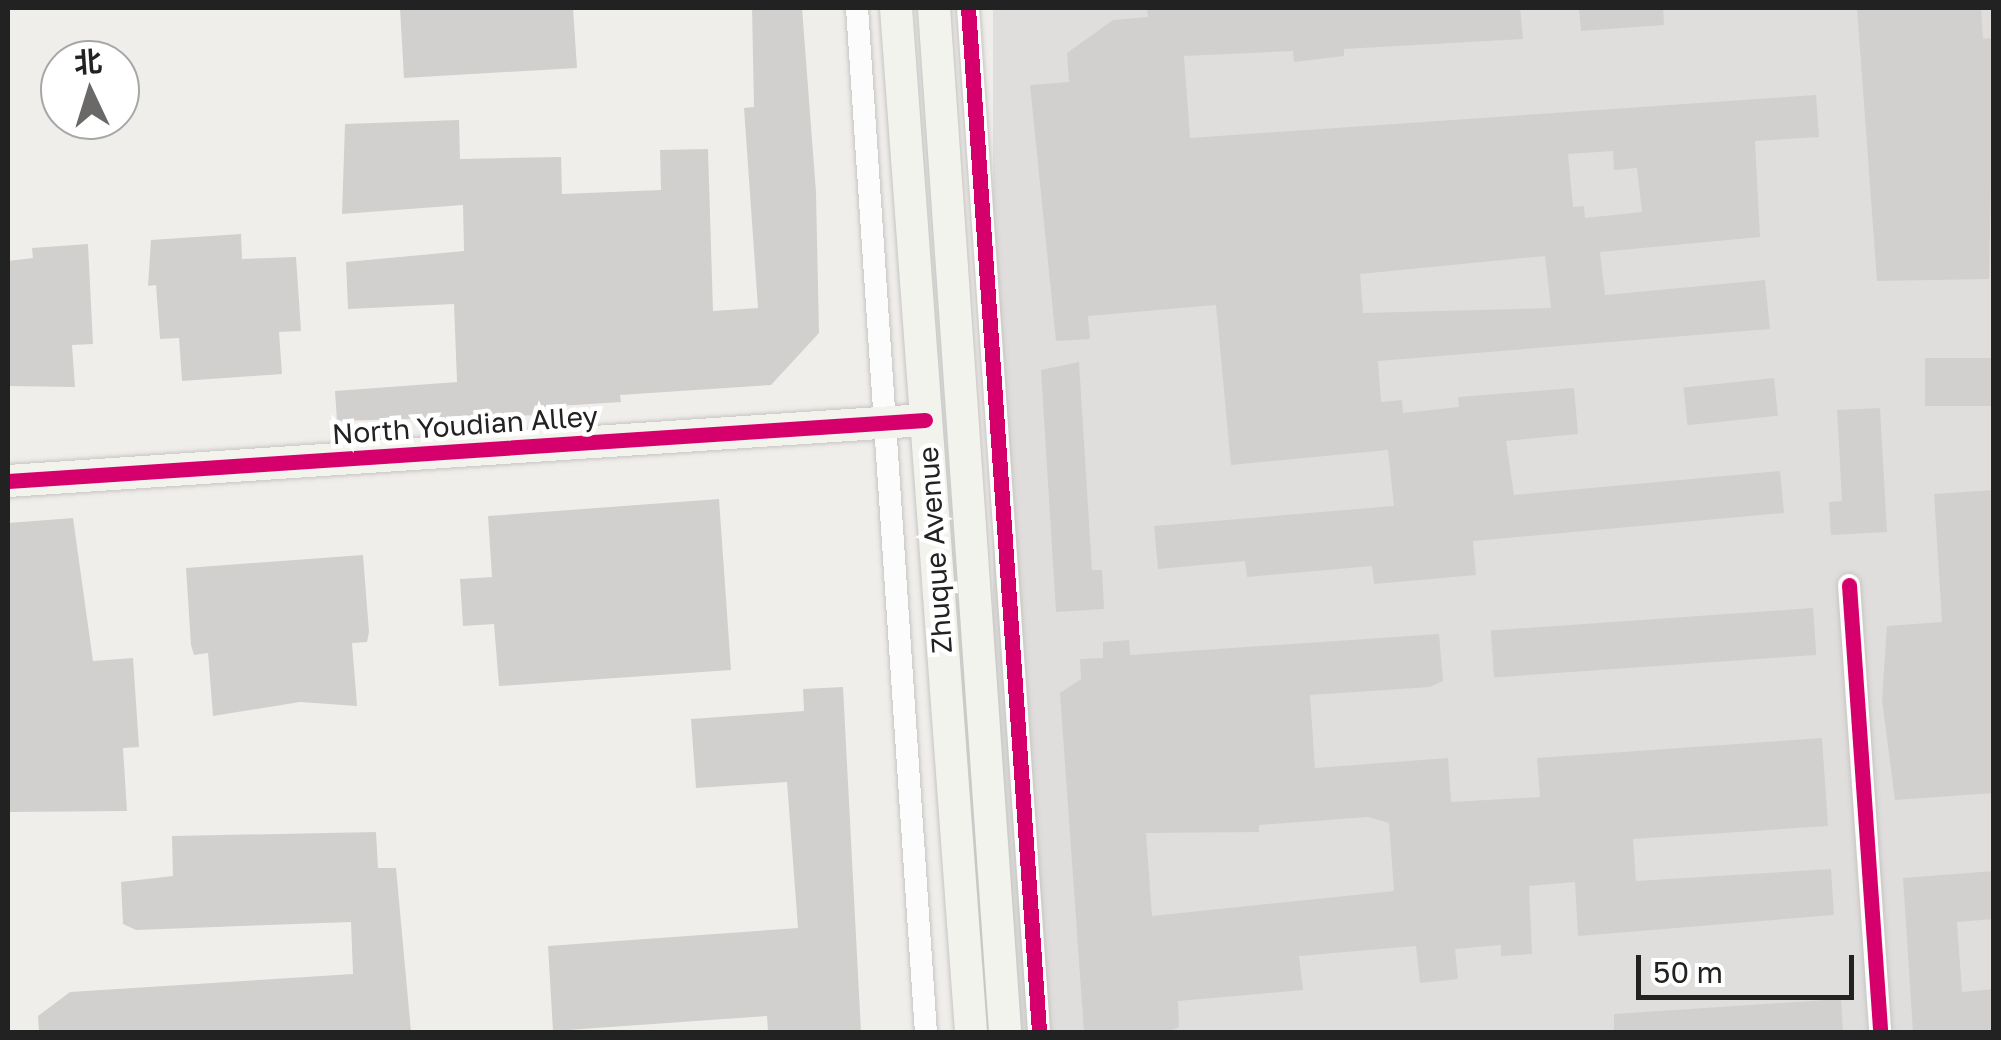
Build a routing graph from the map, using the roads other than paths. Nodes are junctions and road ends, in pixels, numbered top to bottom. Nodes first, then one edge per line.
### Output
1 (857, 8) edge
2 (896, 8) edge
3 (934, 8) edge
4 (968, 8) edge
5 (925, 420) junction
6 (884, 422) junction
7 (8, 481) edge
8 (1848, 585) dead end
9 (926, 1032) edge
10 (971, 1032) edge
11 (1005, 1032) edge
12 (1039, 1032) edge
13 (1880, 1032) edge

1 - 6 street
2 - 5 main road, Zhuque Avenue
3 - 11 main road, Zhuque Avenue
4 - 12 street
5 - 6 main road, North Youdian Alley
5 - 10 main road, Zhuque Avenue
6 - 7 main road, North Youdian Alley
6 - 9 street
8 - 13 street

